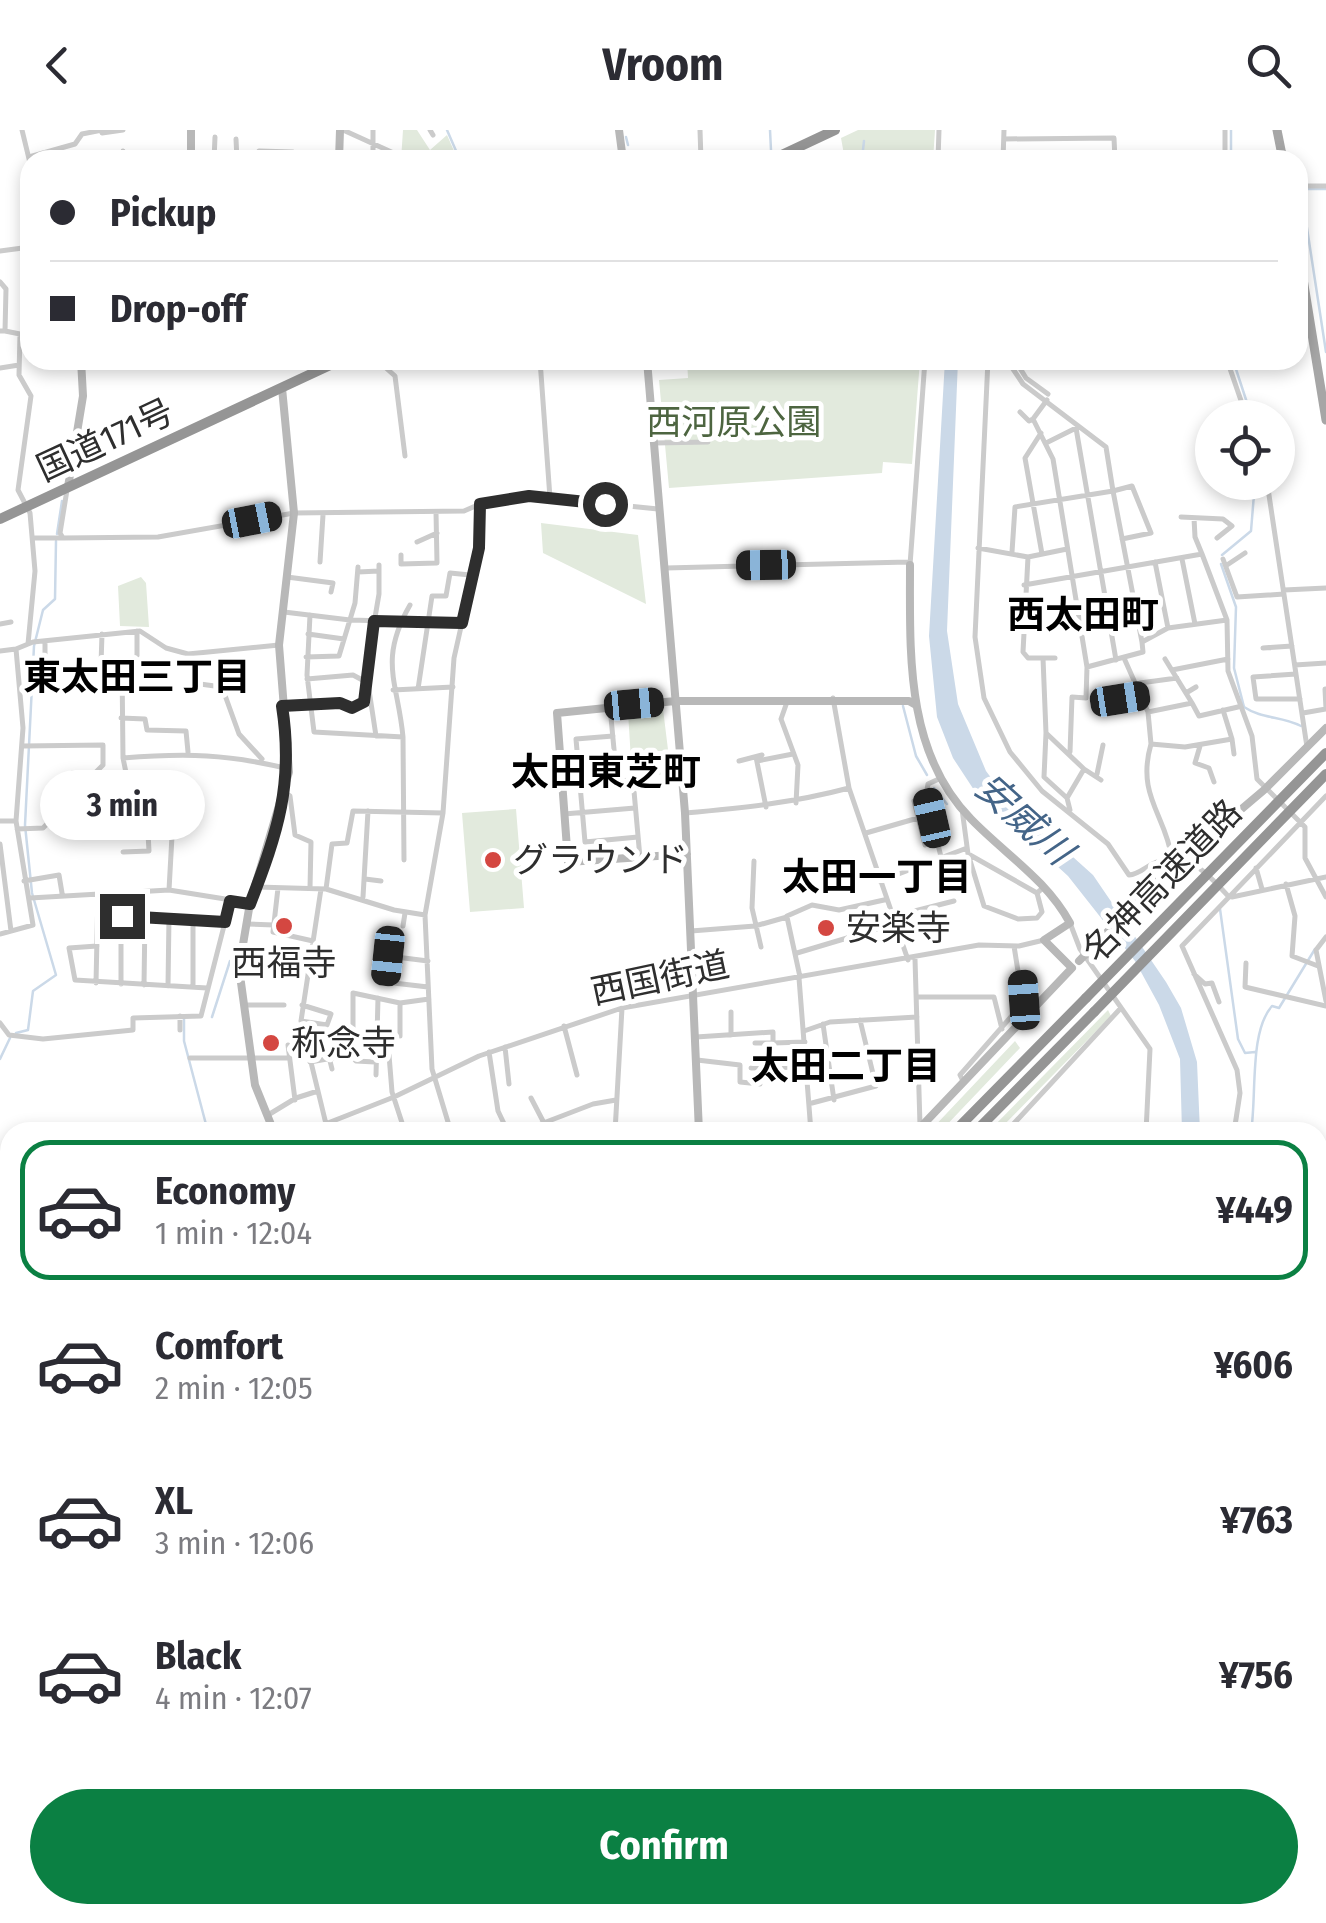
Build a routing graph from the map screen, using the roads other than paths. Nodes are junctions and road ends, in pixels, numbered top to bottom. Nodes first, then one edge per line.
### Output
1 (123, 130) edge
2 (341, 130) edge
3 (373, 130) edge
4 (835, 130) edge
5 (1004, 130) edge
6 (82, 132) edge
7 (102, 132) edge
8 (215, 136) dead end
9 (236, 138) dead end
10 (1004, 139) junction
11 (374, 145) junction
12 (57, 150) edge
13 (214, 150) edge
14 (236, 150) edge
15 (374, 150) edge
16 (386, 150) edge
17 (792, 150) edge
18 (1003, 150) edge
19 (1115, 150) edge
20 (0, 282) edge
21 (1308, 309) edge
22 (2, 331) edge
23 (19, 365) junction
24 (0, 368) edge
25 (82, 370) edge
26 (320, 370) edge
27 (389, 370) edge
28 (541, 370) edge
29 (648, 370) edge
30 (924, 370) edge
31 (987, 370) edge
32 (1014, 370) edge
33 (1021, 370) edge
34 (1230, 370) edge
35 (282, 388) junction
36 (1047, 397) junction
37 (1241, 400) edge
38 (1020, 412) dead end
39 (1033, 419) junction
40 (1326, 420) edge
41 (1076, 428) junction
42 (1042, 432) junction
43 (708, 442) dead end
44 (1047, 442) junction
45 (655, 443) junction
46 (405, 456) dead end
47 (68, 487) junction
48 (1113, 491) junction
49 (1085, 496) junction
50 (550, 498) junction
51 (1058, 500) junction
52 (1271, 500) edge
53 (480, 504) junction
54 (1031, 504) junction
55 (27, 506) junction
56 (661, 510) junction
57 (436, 512) junction
58 (294, 513) junction
59 (323, 514) junction
60 (1181, 518) dead end
61 (1194, 518) junction
62 (0, 519) edge
63 (437, 533) junction
64 (33, 538) junction
65 (63, 538) junction
66 (1216, 538) dead end
67 (1122, 539) junction
68 (417, 542) dead end
69 (978, 548) junction
70 (1067, 549) junction
71 (1012, 552) junction
72 (1245, 553) dead end
73 (1042, 554) junction
74 (1202, 554) junction
75 (401, 555) dead end
76 (1182, 557) junction
77 (1028, 558) junction
78 (320, 562) dead end
79 (1155, 562) junction
80 (910, 565) junction
81 (1128, 566) junction
82 (666, 568) junction
83 (1100, 572) junction
84 (472, 575) junction
85 (287, 577) junction
86 (1072, 577) junction
87 (317, 582) junction
88 (1024, 586) junction
89 (1326, 588) edge
90 (315, 592) dead end
91 (332, 592) dead end
92 (1284, 592) junction
93 (1238, 596) junction
94 (1077, 602) junction
95 (410, 605) dead end
96 (1240, 609) dead end
97 (282, 612) junction
98 (1024, 612) junction
99 (310, 614) junction
100 (350, 620) junction
101 (1228, 620) junction
102 (374, 621) junction
103 (10, 622) dead end
104 (401, 622) junction
105 (432, 623) junction
106 (462, 623) junction
107 (0, 624) edge
108 (1195, 624) junction
109 (1168, 628) junction
110 (137, 632) junction
111 (102, 634) junction
112 (308, 634) junction
113 (344, 639) junction
114 (45, 641) junction
115 (1142, 642) junction
116 (28, 644) junction
117 (279, 644) junction
118 (1292, 646) junction
119 (1262, 648) dead end
120 (16, 649) junction
121 (0, 651) edge
122 (194, 655) junction
123 (45, 656) dead end
124 (306, 657) junction
125 (1043, 658) junction
126 (1055, 658) dead end
127 (1120, 659) junction
128 (1164, 659) dead end
129 (1228, 659) junction
130 (1326, 663) edge
131 (1295, 665) junction
132 (122, 666) junction
133 (1087, 668) junction
134 (1172, 670) junction
135 (1296, 674) junction
136 (1177, 678) junction
137 (307, 679) junction
138 (366, 682) junction
139 (1139, 684) junction
140 (1196, 687) dead end
141 (418, 688) junction
142 (453, 688) junction
143 (1325, 689) edge
144 (393, 690) junction
145 (1186, 693) junction
146 (368, 695) junction
147 (1142, 696) junction
148 (832, 698) junction
149 (787, 699) junction
150 (1300, 699) junction
151 (675, 702) junction
152 (1192, 703) junction
153 (310, 704) junction
154 (916, 705) junction
155 (282, 706) junction
156 (1238, 706) junction
157 (610, 707) junction
158 (1123, 710) dead end
159 (1223, 710) junction
160 (1148, 712) junction
161 (1303, 713) junction
162 (120, 718) junction
163 (1326, 728) edge
164 (1046, 733) junction
165 (376, 736) junction
166 (613, 736) junction
167 (402, 737) junction
168 (1232, 740) junction
169 (1151, 744) junction
170 (1103, 745) dead end
171 (22, 746) junction
172 (1200, 746) junction
173 (1308, 747) junction
174 (188, 752) junction
175 (1070, 752) junction
176 (795, 754) junction
177 (1234, 754) dead end
178 (1326, 754) edge
179 (123, 758) junction
180 (758, 758) junction
181 (262, 760) junction
182 (739, 761) dead end
183 (289, 769) junction
184 (1084, 769) junction
185 (96, 773) junction
186 (1326, 774) edge
187 (178, 778) dead end
188 (940, 778) junction
189 (161, 779) dead end
190 (616, 781) junction
191 (1214, 782) dead end
192 (580, 784) junction
193 (849, 788) junction
194 (1264, 790) junction
195 (95, 794) junction
196 (286, 794) junction
197 (162, 796) junction
198 (926, 796) junction
199 (1326, 796) edge
200 (131, 797) junction
201 (122, 798) dead end
202 (1067, 798) junction
203 (796, 803) junction
204 (766, 806) junction
205 (636, 808) junction
206 (962, 809) junction
207 (402, 810) junction
208 (368, 811) junction
209 (1071, 812) junction
210 (443, 813) junction
211 (583, 813) junction
212 (685, 813) junction
213 (563, 814) junction
214 (142, 817) dead end
215 (172, 818) dead end
216 (918, 818) junction
217 (0, 821) edge
218 (16, 821) junction
219 (1300, 823) junction
220 (122, 824) dead end
221 (18, 829) junction
222 (866, 832) junction
223 (146, 834) junction
224 (172, 834) junction
225 (638, 838) junction
226 (0, 844) edge
227 (925, 845) dead end
228 (968, 851) junction
229 (122, 852) dead end
230 (1, 854) edge
231 (687, 854) junction
232 (640, 858) junction
233 (942, 859) junction
234 (1177, 859) junction
235 (404, 860) dead end
236 (754, 861) dead end
237 (1256, 868) junction
238 (944, 869) dead end
239 (1326, 877) edge
240 (1314, 878) junction
241 (366, 879) junction
242 (381, 880) dead end
243 (24, 881) junction
244 (879, 882) junction
245 (1286, 884) junction
246 (3, 886) edge
247 (1046, 886) junction
248 (256, 887) junction
249 (278, 888) junction
250 (310, 888) junction
251 (324, 889) junction
252 (1262, 889) junction
253 (170, 890) junction
254 (98, 892) junction
255 (1036, 892) junction
256 (62, 893) junction
257 (1229, 897) junction
258 (1326, 897) edge
259 (29, 898) junction
260 (363, 899) junction
261 (884, 900) junction
262 (954, 900) dead end
263 (230, 901) junction
264 (250, 904) junction
265 (404, 913) junction
266 (425, 914) junction
267 (9, 915) junction
268 (0, 916) edge
269 (98, 916) junction
270 (122, 916) junction
271 (145, 916) junction
272 (891, 916) junction
273 (170, 917) junction
274 (787, 917) junction
275 (193, 920) junction
276 (225, 922) junction
277 (1070, 923) junction
278 (245, 924) junction
279 (894, 924) junction
280 (274, 925) junction
281 (403, 926) dead end
282 (755, 926) junction
283 (11, 931) junction
284 (691, 931) junction
285 (0, 934) edge
286 (1326, 937) edge
287 (1044, 940) junction
288 (313, 941) junction
289 (97, 946) junction
290 (1014, 946) junction
291 (761, 947) dead end
292 (796, 954) junction
293 (911, 960) junction
294 (428, 961) junction
295 (1246, 962) dead end
296 (1075, 965) junction
297 (1318, 966) junction
298 (1190, 971) junction
299 (799, 977) junction
300 (1222, 981) dead end
301 (96, 983) junction
302 (120, 984) junction
303 (1212, 984) junction
304 (1324, 984) edge
305 (144, 985) junction
306 (168, 986) junction
307 (193, 986) junction
308 (428, 987) junction
309 (207, 988) junction
310 (1254, 989) junction
311 (694, 994) junction
312 (916, 997) junction
313 (378, 998) junction
314 (1251, 998) dead end
315 (429, 999) junction
316 (1220, 1002) dead end
317 (400, 1003) junction
318 (284, 1004) dead end
319 (1326, 1004) edge
320 (245, 1005) junction
321 (302, 1005) junction
322 (622, 1008) junction
323 (1120, 1009) junction
324 (731, 1012) dead end
325 (180, 1016) junction
326 (917, 1017) junction
327 (860, 1020) junction
328 (301, 1021) junction
329 (0, 1023) edge
330 (823, 1024) junction
331 (564, 1026) junction
332 (1002, 1029) junction
333 (180, 1030) dead end
334 (804, 1031) junction
335 (376, 1032) junction
336 (731, 1035) junction
337 (400, 1036) dead end
338 (696, 1037) junction
339 (340, 1042) dead end
340 (805, 1042) junction
341 (754, 1043) dead end
342 (774, 1043) junction
343 (505, 1048) junction
344 (305, 1049) junction
345 (289, 1051) junction
346 (489, 1052) junction
347 (252, 1055) junction
348 (340, 1055) junction
349 (389, 1055) dead end
350 (329, 1057) junction
351 (191, 1058) dead end
352 (697, 1060) junction
353 (310, 1062) junction
354 (376, 1062) junction
355 (809, 1067) junction
356 (332, 1068) dead end
357 (752, 1068) dead end
358 (376, 1074) dead end
359 (577, 1075) dead end
360 (434, 1077) junction
361 (964, 1082) junction
362 (509, 1084) dead end
363 (760, 1084) dead end
364 (318, 1092) junction
365 (394, 1097) junction
366 (532, 1098) dead end
367 (295, 1100) junction
368 (616, 1100) junction
369 (834, 1100) junction
370 (812, 1104) junction
371 (266, 1116) junction
372 (269, 1122) edge
373 (326, 1122) edge
374 (331, 1122) edge
375 (402, 1122) edge
376 (448, 1122) edge
377 (503, 1122) edge
378 (544, 1122) edge
379 (547, 1122) edge
380 (616, 1122) edge
381 (700, 1122) edge
382 (810, 1122) edge
383 (917, 1122) edge
384 (926, 1122) edge
385 (964, 1122) edge
386 (985, 1122) edge
387 (1015, 1122) edge
388 (1146, 1122) edge
389 (1236, 1122) edge
390 (0, 1632) edge
391 (0, 1645) edge

1 - 7 street
2 - 11 street
3 - 11 street
4 - 17 highway
5 - 10 street
6 - 7 street
6 - 12 street
8 - 13 street
9 - 14 street
10 - 18 street
10 - 19 street
11 - 15 street
11 - 16 street
20 - 22 street
21 - 40 main road
22 - 23 street
23 - 24 street
23 - 55 street
25 - 47 street
26 - 35 highway, 国道171号
27 - 46 street
28 - 50 street
29 - 45 street
30 - 80 street
31 - 69 street
32 - 36 street
33 - 36 street
34 - 37 street
35 - 47 highway, 国道171号
35 - 58 street
36 - 39 street
36 - 41 street
38 - 39 street
39 - 42 street
41 - 44 street
41 - 48 street
41 - 49 street
42 - 44 street
42 - 54 street
43 - 45 street
44 - 51 street
45 - 56 street
47 - 55 highway, 国道171号
47 - 65 street
48 - 49 street
48 - 67 street
48 - 67 street
49 - 51 street
49 - 83 street
50 - 53 street
50 - 56 street
51 - 54 street
51 - 70 street
52 - 92 street
53 - 57 street
53 - 84 street
54 - 71 street
54 - 73 street
55 - 62 highway, 国道171号
55 - 64 street
56 - 82 street
57 - 59 street
57 - 63 street
58 - 59 street
58 - 65 street
58 - 85 street
59 - 78 street
60 - 61 street
61 - 66 street
61 - 74 street
63 - 68 street
63 - 75 street
64 - 65 street
64 - 116 street
67 - 81 street
69 - 71 street
69 - 209 street
70 - 73 street
70 - 86 street
71 - 77 street
72 - 93 street
73 - 77 street
74 - 76 street
74 - 101 street
76 - 79 street
76 - 108 street
77 - 88 street
79 - 81 street
79 - 109 street
80 - 82 street
80 - 154 street
81 - 83 street
81 - 115 street
82 - 151 street
83 - 86 street
83 - 127 street
84 - 105 street
84 - 106 street
85 - 87 street
85 - 97 street
86 - 88 street
86 - 94 street
87 - 90 street
87 - 91 street
88 - 98 street
89 - 92 street
92 - 93 street
92 - 118 street
93 - 96 street
94 - 98 street
94 - 133 street
95 - 104 street
97 - 99 street
97 - 117 street
98 - 125 street
99 - 100 street
99 - 112 street
100 - 102 street
100 - 102 street
100 - 113 street
101 - 108 street
101 - 129 street
102 - 104 street
102 - 138 street
103 - 107 street
104 - 105 street
104 - 144 street
105 - 106 street
105 - 141 street
106 - 142 street
108 - 109 street
109 - 115 street
110 - 111 street
110 - 122 street
110 - 132 street
111 - 114 street
111 - 132 street
112 - 113 street
112 - 124 street
113 - 124 street
114 - 116 street
114 - 123 street
115 - 127 street
116 - 120 street
117 - 122 street
117 - 155 street
118 - 119 street
118 - 131 street
120 - 121 street
120 - 171 street
122 - 181 street
124 - 137 street
125 - 126 street
125 - 164 street
127 - 133 street
127 - 139 street
128 - 134 street
129 - 134 street
129 - 156 street
130 - 131 street
131 - 135 street
132 - 162 street
133 - 175 street
134 - 136 street
135 - 150 street
135 - 150 street
136 - 139 street
136 - 145 street
137 - 138 street
137 - 153 street
138 - 146 street
139 - 147 street
140 - 145 street
141 - 142 street
141 - 144 street
142 - 210 street
143 - 161 street
144 - 167 street
145 - 152 street
146 - 153 street
146 - 165 street
147 - 158 street
147 - 160 street
148 - 149 street
148 - 154 street
148 - 193 street
149 - 151 street
149 - 176 street
150 - 161 street
151 - 157 street
151 - 212 street
152 - 159 street
152 - 160 street
153 - 155 street
153 - 165 street
154 - 188 street
155 - 183 street
156 - 159 street
156 - 194 street
157 - 166 street
157 - 213 street
159 - 168 street
160 - 169 street
161 - 173 street
162 - 174 street
162 - 179 street
163 - 173 street
164 - 175 street
164 - 202 street
165 - 167 street
166 - 190 street
166 - 192 street
167 - 207 street
168 - 172 street
168 - 177 street
169 - 172 street
169 - 234 street
170 - 184 street
171 - 185 street
171 - 218 street
172 - 191 street
173 - 194 street
174 - 179 street
174 - 181 street
175 - 184 street
176 - 180 street
176 - 203 street
178 - 385 highway, 名神高速道路, bridge
179 - 200 street
180 - 182 street
180 - 204 street
181 - 183 street
183 - 196 street
184 - 202 street
185 - 195 street
185 - 195 street
186 - 386 highway, 名神高速道路, bridge
187 - 197 street
188 - 198 street
188 - 206 street
189 - 197 street
190 - 192 street
190 - 205 street
192 - 211 street
193 - 203 street
193 - 222 street
194 - 219 street
194 - 234 street
195 - 221 street
196 - 248 street
196 - 250 street
197 - 200 street
198 - 216 street
198 - 233 street
199 - 219 street
200 - 201 street
202 - 209 street
203 - 204 street
204 - 212 street
205 - 211 street
205 - 225 street
206 - 228 street
206 - 247 street
207 - 208 street
207 - 210 street
207 - 235 street
208 - 241 street
208 - 251 street
209 - 234 street
210 - 266 street
211 - 213 street
211 - 225 street
212 - 231 street
213 - 232 street
214 - 223 street
215 - 224 street
216 - 222 street
216 - 227 street
217 - 218 street
218 - 221 street
219 - 237 street
219 - 240 street
220 - 223 street
221 - 243 street
222 - 244 street
223 - 224 street
223 - 229 street
224 - 253 street
225 - 232 street
226 - 230 street
228 - 233 street
228 - 255 street
228 - 255 street
230 - 246 street
231 - 232 street
231 - 284 street
233 - 238 street
233 - 244 street
234 - 257 street
234 - 296 street, bridge
236 - 282 street
237 - 252 street
237 - 257 street
239 - 240 street
240 - 245 street
240 - 258 street
241 - 242 street
241 - 260 street
243 - 256 street
243 - 259 street
244 - 261 street
245 - 252 street
245 - 297 street
246 - 267 street
247 - 255 street
247 - 277 street
248 - 249 street
248 - 264 street
249 - 250 street
249 - 280 street
250 - 251 street
251 - 260 street
251 - 288 street
252 - 257 street
253 - 254 street
253 - 263 street
254 - 256 street
254 - 269 street
256 - 259 street
257 - 298 street
259 - 283 street
260 - 265 street
261 - 272 street
261 - 274 street
262 - 272 street
263 - 264 street
263 - 276 street
264 - 278 street
265 - 266 street
265 - 281 street
266 - 294 street
267 - 268 street
267 - 283 street
269 - 270 street
269 - 289 street
270 - 271 street
270 - 302 street
271 - 273 street
271 - 305 street
272 - 279 street
273 - 275 street
273 - 306 street
274 - 282 street
274 - 292 street
275 - 276 street
275 - 307 street
276 - 309 street
277 - 287 street
277 - 323 street
278 - 280 street
278 - 320 street
279 - 292 street
279 - 293 street
280 - 288 street
282 - 284 street
282 - 291 street
283 - 285 street
284 - 311 street
286 - 297 street
287 - 290 street, 西国街道
287 - 296 street
288 - 321 street
289 - 301 street
289 - 301 street
290 - 293 street, 西国街道
290 - 332 street
292 - 299 street
293 - 299 street, 西国街道
293 - 312 street
294 - 308 street
294 - 308 street
295 - 310 street
296 - 361 street
297 - 304 street
298 - 303 street
298 - 389 street
299 - 311 street, 西国街道
299 - 334 street
300 - 303 street
301 - 302 street
302 - 305 street
303 - 316 street
304 - 319 street
305 - 306 street
306 - 307 street
307 - 309 street
308 - 315 street
309 - 325 street
310 - 314 street
310 - 319 street
311 - 322 street, 西国街道
311 - 338 street
312 - 326 street
312 - 332 street
313 - 317 street
313 - 335 street
313 - 335 street
315 - 317 street
315 - 360 street
317 - 337 street
318 - 320 street
320 - 347 street
321 - 328 street
321 - 328 street
322 - 331 street, 西国街道
322 - 368 street
323 - 387 street
323 - 388 street
324 - 336 street
325 - 329 street
325 - 333 street
326 - 327 street
326 - 383 street
327 - 330 street
327 - 369 street
328 - 344 street
330 - 334 street
330 - 369 street
331 - 343 street, 西国街道
331 - 359 street
332 - 361 street
334 - 340 street
335 - 354 street
336 - 338 street
336 - 342 street
338 - 352 street
339 - 348 street
340 - 342 street
340 - 355 street
341 - 342 street
343 - 346 street, 西国街道
343 - 362 street
344 - 345 street
344 - 353 street
345 - 347 street
345 - 367 street
346 - 360 street, 西国街道
346 - 377 street
347 - 351 street
347 - 371 street
348 - 350 street
348 - 354 street
349 - 365 street
350 - 353 street
350 - 356 street
352 - 363 street
352 - 381 street
353 - 364 street
354 - 358 street
355 - 357 street
355 - 370 street
360 - 365 street, 西国街道
360 - 376 street
361 - 384 street
364 - 367 street
364 - 373 street
365 - 374 street, 西国街道
365 - 375 street
366 - 378 street
367 - 371 street
368 - 379 street
368 - 380 street
369 - 370 street
370 - 382 street
371 - 372 street
390 - 391 street

